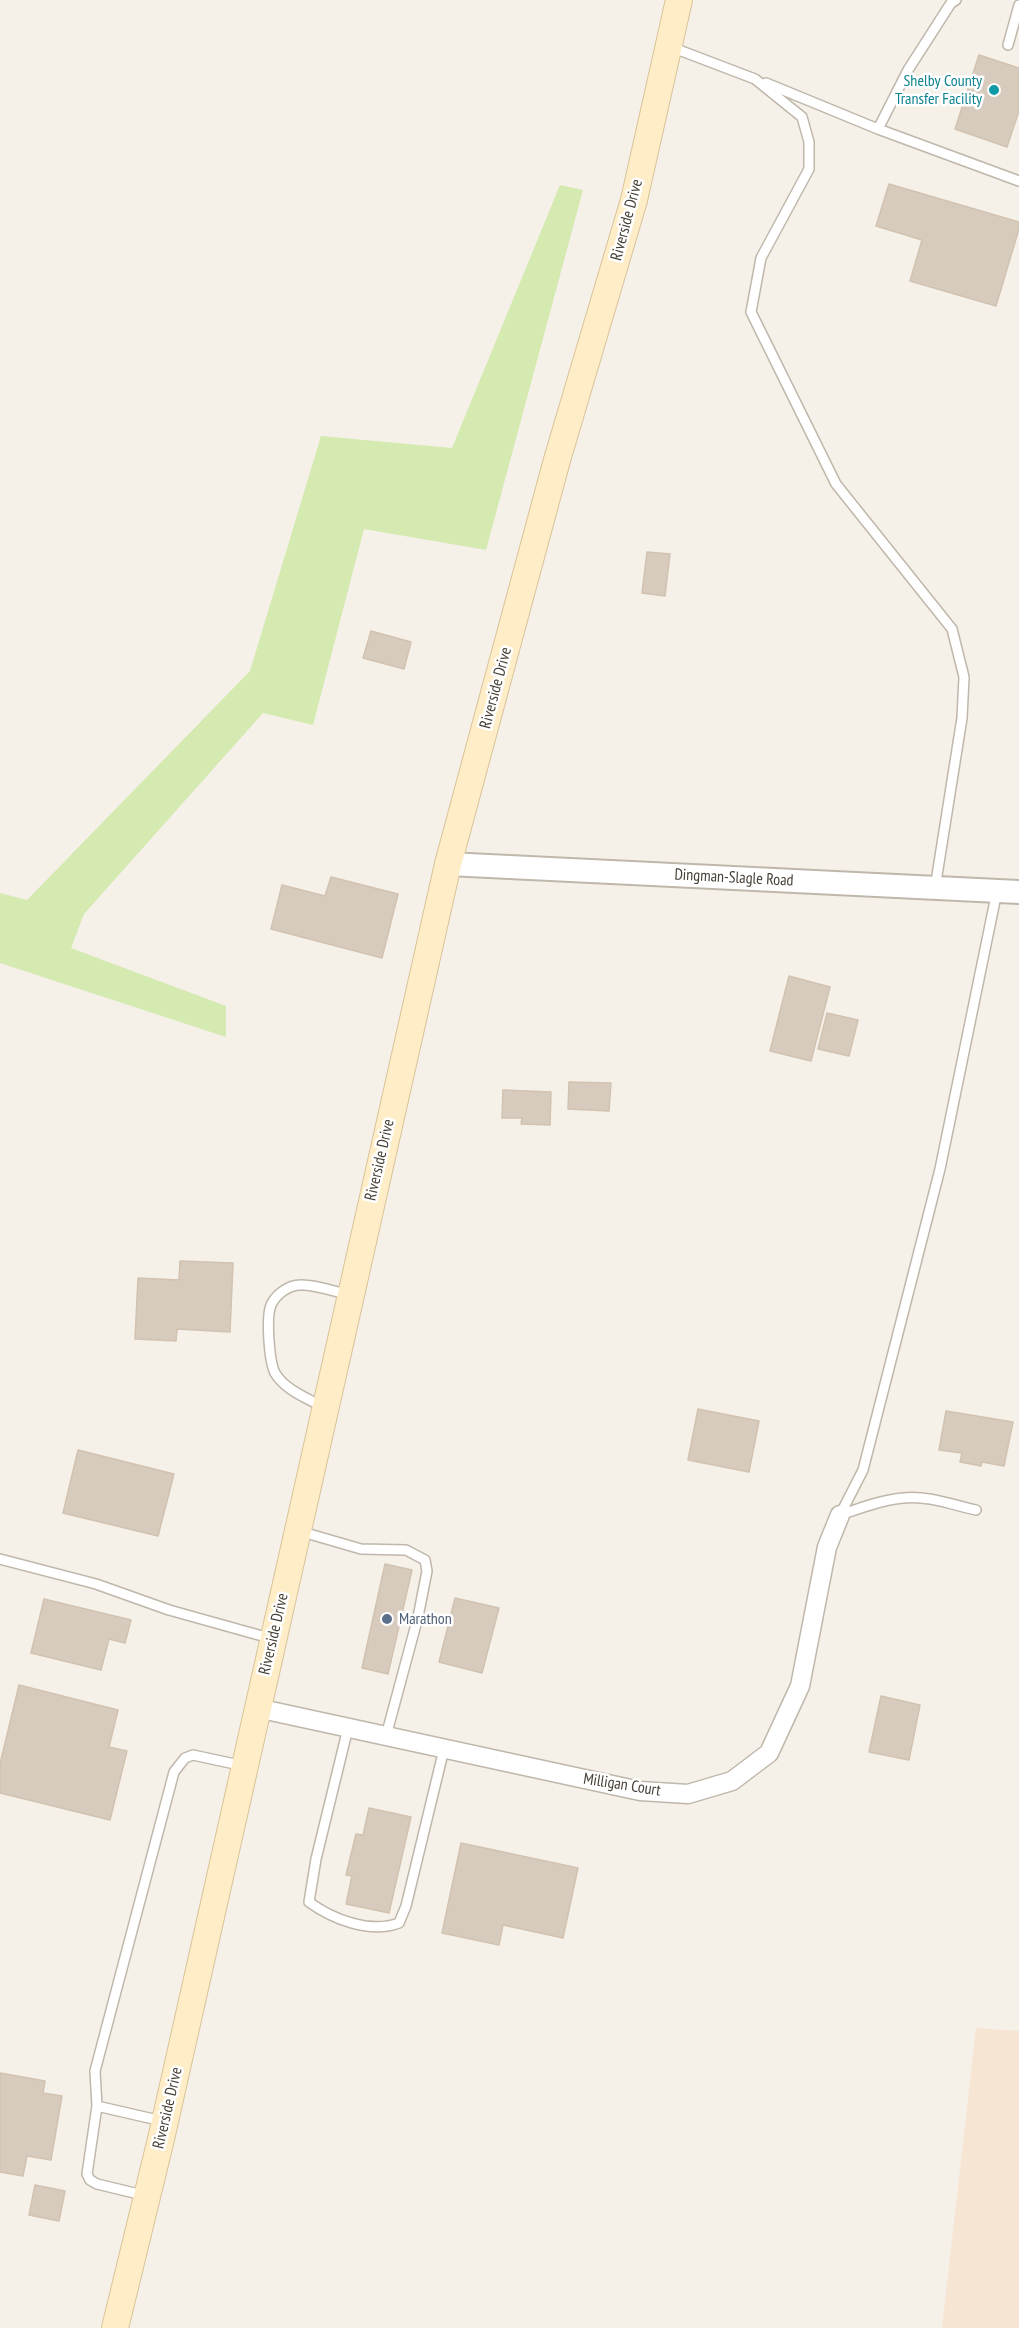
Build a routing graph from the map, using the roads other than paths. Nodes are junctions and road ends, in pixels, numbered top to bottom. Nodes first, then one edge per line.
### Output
1 (679, 0) edge
2 (956, 0) edge
3 (1019, 5) edge
4 (1008, 45) dead end
5 (668, 46) junction
6 (755, 79) junction
7 (878, 129) junction
8 (1019, 181) edge
9 (448, 864) junction
10 (935, 888) junction
11 (1008, 892) edge
12 (350, 1295) junction
13 (324, 1408) junction
14 (976, 1510) dead end
15 (840, 1515) junction
16 (297, 1531) junction
17 (0, 1559) edge
18 (273, 1638) junction
19 (257, 1708) junction
20 (348, 1728) junction
21 (386, 1736) junction
22 (444, 1749) junction
23 (244, 1766) junction
24 (97, 2106) junction
25 (165, 2121) junction
26 (147, 2196) junction
27 (115, 2328) edge

1 - 5 main road, Riverside Drive
2 - 7 lane
3 - 4 lane
5 - 6 lane
5 - 9 main road, Riverside Drive
6 - 7 lane
6 - 10 lane
7 - 8 lane
9 - 10 street, Dingman-Slagle Road
9 - 12 main road, Riverside Drive
10 - 11 street, Dingman-Slagle Road
11 - 15 lane
12 - 13 main road, Riverside Drive
12 - 13 lane
13 - 16 main road, Riverside Drive
14 - 15 lane
15 - 22 street, Milligan Court
16 - 18 main road, Riverside Drive
16 - 21 lane
17 - 18 lane
18 - 19 main road, Riverside Drive
19 - 20 street, Milligan Court
19 - 23 main road, Riverside Drive
20 - 21 street, Milligan Court
20 - 22 lane
21 - 22 street, Milligan Court
23 - 24 lane
23 - 25 main road, Riverside Drive
24 - 25 lane
24 - 26 lane
25 - 26 main road, Riverside Drive
26 - 27 main road, Riverside Drive

